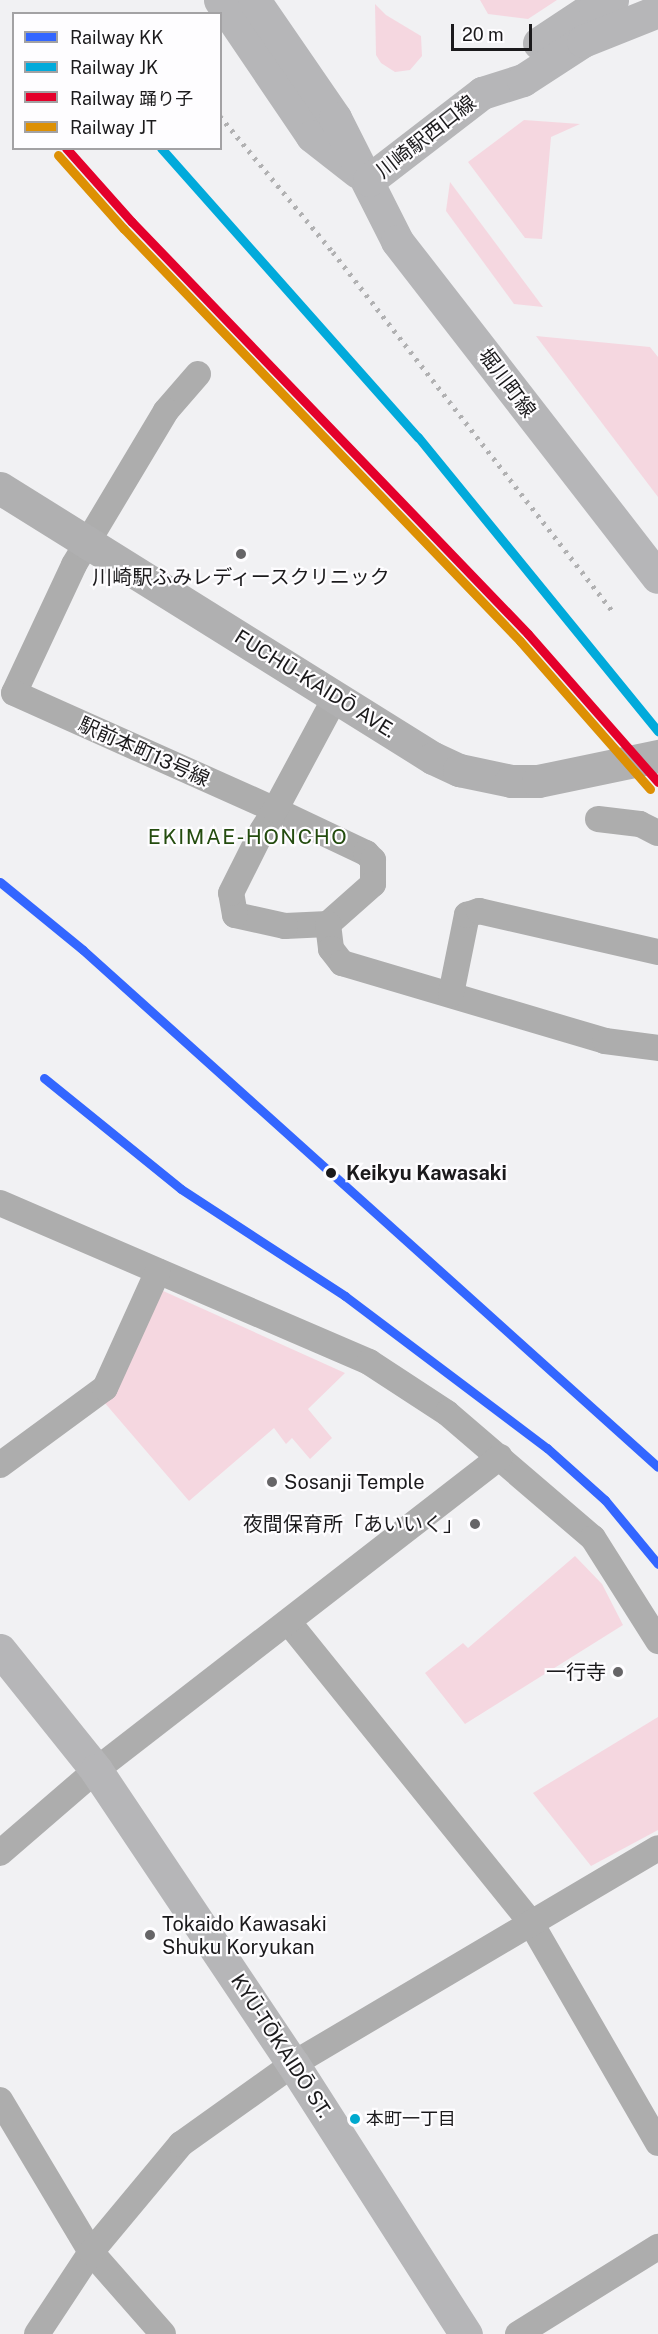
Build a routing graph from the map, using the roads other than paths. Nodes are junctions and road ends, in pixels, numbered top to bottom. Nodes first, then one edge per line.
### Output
1 (220, 0) edge
2 (254, 0) edge
3 (612, 0) edge
4 (658, 11) edge
5 (482, 93) junction
6 (369, 180) junction
7 (198, 374) dead end
8 (0, 488) edge
9 (87, 543) junction
10 (658, 577) edge
11 (336, 696) junction
12 (658, 756) edge
13 (275, 810) junction
14 (598, 819) dead end
15 (658, 832) edge
16 (328, 924) junction
17 (658, 952) edge
18 (451, 994) junction
19 (658, 1048) edge
20 (0, 1203) edge
21 (158, 1271) junction
22 (500, 1457) junction
23 (0, 1465) edge
24 (290, 1624) junction
25 (658, 1641) edge
26 (0, 1650) edge
27 (96, 1770) junction
28 (658, 1848) edge
29 (0, 1853) edge
30 (531, 1923) junction
31 (293, 2064) junction
32 (0, 2100) edge
33 (658, 2143) edge
34 (658, 2247) edge
35 (91, 2252) junction
36 (37, 2334) edge
37 (163, 2334) edge
38 (466, 2334) edge
39 (518, 2334) edge

1 - 6 street, 堀川町線
2 - 6 street, 堀川町線
3 - 5 street, 川崎駅西口線
4 - 5 street, 川崎駅西口線
5 - 6 street, 川崎駅西口線
6 - 10 street, 堀川町線
7 - 9 street
8 - 9 main road, FUCHŪ-KAIDŌ AVE.
9 - 11 main road, FUCHŪ-KAIDŌ AVE.
9 - 13 street, 駅前本町13号線
11 - 12 main road, FUCHŪ-KAIDŌ AVE.
11 - 13 street
13 - 16 street, 駅前本町13号線
13 - 16 street
14 - 15 street
16 - 18 street
17 - 18 street
18 - 19 street
20 - 21 street
21 - 22 street
21 - 23 street
22 - 24 street
22 - 25 street
24 - 27 street
24 - 30 street
26 - 27 street, KYŪ-TŌKAIDŌ ST.
27 - 29 street
27 - 31 street, KYŪ-TŌKAIDŌ ST.
28 - 30 street
30 - 31 street
30 - 33 street
31 - 35 street
31 - 38 street, KYŪ-TŌKAIDŌ ST.
32 - 35 street
34 - 39 street
35 - 36 street
35 - 37 street

